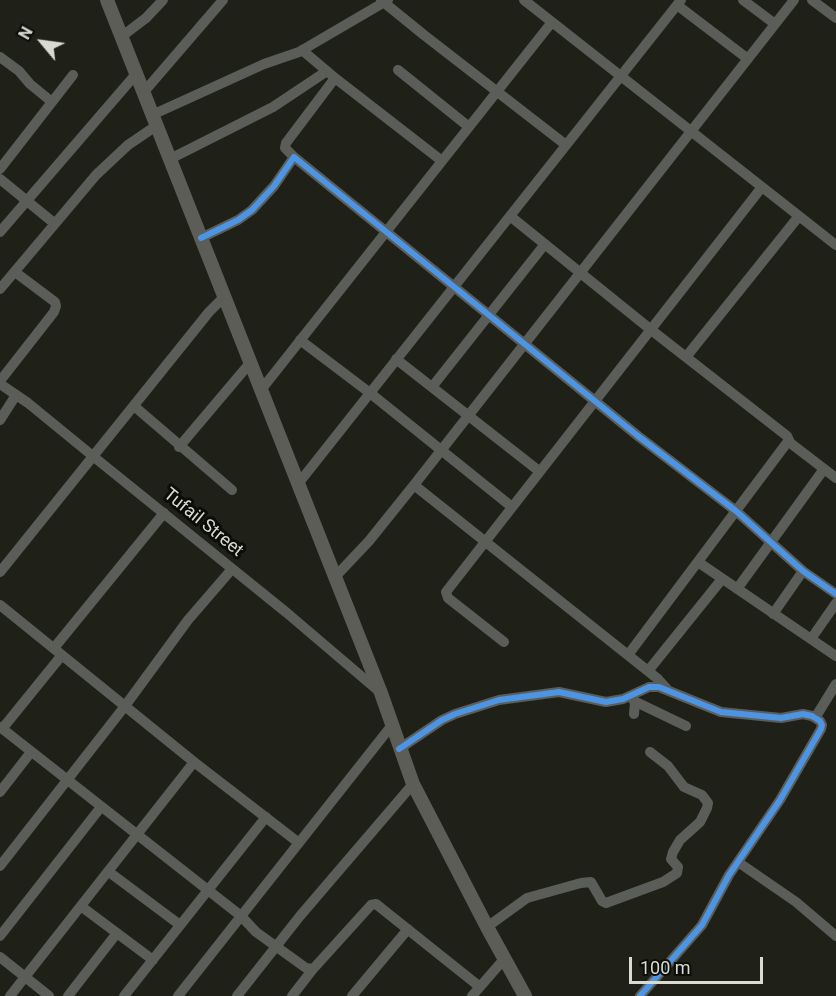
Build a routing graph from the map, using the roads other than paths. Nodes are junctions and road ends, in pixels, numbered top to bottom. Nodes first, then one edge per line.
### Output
1 (107, 0) edge
2 (163, 0) edge
3 (223, 0) edge
4 (524, 0) edge
5 (743, 0) edge
6 (794, 0) edge
7 (812, 0) edge
8 (384, 1) edge
9 (679, 3) edge
10 (836, 18) edge
11 (552, 22) junction
12 (775, 24) junction
13 (121, 36) junction
14 (302, 50) junction
15 (0, 57) edge
16 (748, 59) junction
17 (398, 70) dead end
18 (136, 74) junction
19 (73, 75) dead end
20 (331, 75) junction
21 (621, 76) junction
22 (497, 91) junction
23 (143, 93) junction
24 (52, 102) junction
25 (154, 120) junction
26 (469, 127) junction
27 (691, 132) junction
28 (566, 145) junction
29 (294, 157) junction
30 (170, 159) junction
31 (442, 161) junction
32 (0, 169) edge
33 (0, 179) edge
34 (762, 187) junction
35 (27, 201) junction
36 (510, 216) junction
37 (799, 216) junction
38 (54, 223) junction
39 (0, 232) edge
40 (385, 233) junction
41 (201, 238) junction
42 (545, 244) junction
43 (836, 245) edge
44 (15, 272) junction
45 (580, 272) junction
46 (453, 287) junction
47 (0, 289) edge
48 (224, 297) junction
49 (489, 315) junction
50 (650, 329) junction
51 (300, 340) junction
52 (524, 343) junction
53 (686, 357) junction
54 (396, 359) junction
55 (250, 363) junction
56 (0, 382) edge
57 (432, 387) junction
58 (261, 390) junction
59 (370, 393) junction
60 (16, 395) junction
61 (594, 401) junction
62 (134, 406) junction
63 (469, 415) junction
64 (0, 420) edge
65 (789, 442) junction
66 (179, 447) junction
67 (441, 450) junction
68 (94, 457) junction
69 (824, 469) junction
70 (540, 471) junction
71 (836, 478) edge
72 (298, 484) junction
73 (414, 485) junction
74 (232, 490) dead end
75 (512, 507) junction
76 (736, 511) junction
77 (164, 513) junction
78 (485, 541) junction
79 (772, 542) junction
80 (698, 562) junction
81 (232, 569) junction
82 (803, 571) junction
83 (0, 572) edge
84 (334, 576) junction
85 (722, 579) junction
86 (737, 589) junction
87 (836, 594) edge
88 (836, 603) edge
89 (0, 605) edge
90 (773, 614) junction
91 (811, 639) junction
92 (504, 642) dead end
93 (58, 651) junction
94 (628, 655) junction
95 (836, 656) edge
96 (648, 671) junction
97 (836, 684) edge
98 (668, 690) junction
99 (381, 693) junction
100 (632, 698) junction
101 (125, 706) junction
102 (634, 714) dead end
103 (815, 718) junction
104 (392, 725) junction
105 (686, 726) dead end
106 (1, 728) edge
107 (399, 749) junction
108 (31, 752) junction
109 (650, 752) dead end
110 (194, 762) junction
111 (68, 781) junction
112 (413, 784) junction
113 (0, 792) edge
114 (101, 807) junction
115 (266, 817) junction
116 (137, 835) junction
117 (299, 843) junction
118 (738, 862) junction
119 (0, 866) edge
120 (109, 872) junction
121 (207, 890) junction
122 (82, 907) junction
123 (241, 916) junction
124 (180, 925) junction
125 (487, 927) junction
126 (408, 929) junction
127 (117, 933) junction
128 (0, 936) edge
129 (836, 936) edge
130 (275, 946) junction
131 (0, 957) edge
132 (505, 958) junction
133 (153, 960) junction
134 (313, 969) junction
135 (25, 977) junction
136 (476, 992) edge
137 (10, 996) edge
138 (49, 996) edge
139 (68, 996) edge
140 (124, 996) edge
141 (178, 996) edge
142 (237, 996) edge
143 (292, 996) edge
144 (352, 996) edge
145 (525, 996) edge
146 (640, 996) edge

1 - 13 main road
2 - 13 street
3 - 23 street
4 - 11 street
5 - 12 street
6 - 12 street
7 - 10 street
8 - 14 street
8 - 22 street
9 - 16 street
9 - 21 street
11 - 21 street
11 - 22 street
12 - 16 street
13 - 18 main road
14 - 20 street
14 - 25 street
15 - 24 street
16 - 27 street
17 - 26 street
18 - 23 main road
18 - 35 street
19 - 24 street
20 - 29 street
20 - 30 street
20 - 31 street
21 - 27 street
21 - 28 street
22 - 26 street
22 - 28 street
23 - 25 main road
24 - 32 street
25 - 30 main road
25 - 38 street
26 - 31 street
27 - 34 street
27 - 45 street
28 - 36 street
29 - 40 street
29 - 41 street
30 - 41 main road
31 - 40 street
33 - 35 street
34 - 37 street
34 - 50 street
35 - 38 street
35 - 39 street
36 - 42 street
36 - 46 street
37 - 43 street
37 - 53 street
38 - 44 street
40 - 46 street
40 - 51 street
41 - 48 main road
42 - 45 street
42 - 49 street
44 - 47 street
44 - 56 street
45 - 50 street
45 - 52 street
46 - 49 street
46 - 54 street
48 - 55 main road
48 - 62 street
49 - 52 street
49 - 57 street
50 - 53 street
50 - 61 street
51 - 58 street
51 - 59 street
52 - 61 street
52 - 63 street
53 - 65 street
54 - 57 street
54 - 59 street
55 - 58 main road
55 - 66 street
56 - 60 street, Tufail Street
57 - 63 street
58 - 72 main road
59 - 67 street
59 - 72 street
60 - 64 street
60 - 68 street, Tufail Street
61 - 70 street
61 - 76 street
62 - 66 street
62 - 68 street
63 - 67 street
63 - 70 street
65 - 69 street
65 - 76 street
66 - 74 street
67 - 73 street
67 - 75 street
68 - 77 street, Tufail Street
68 - 83 street
69 - 71 street
69 - 79 street
70 - 75 street
72 - 84 main road
73 - 78 street
73 - 84 street
75 - 78 street
76 - 79 street
76 - 80 street
77 - 81 street, Tufail Street
77 - 93 street
78 - 92 street
78 - 94 street
79 - 82 street
79 - 86 street
80 - 85 street
80 - 94 street
81 - 99 street, Tufail Street
81 - 101 street
82 - 87 street
82 - 90 street
84 - 99 main road
85 - 86 street
85 - 96 street
86 - 90 street
88 - 91 street
89 - 93 street
90 - 91 street
91 - 95 street
93 - 101 street
93 - 106 street
94 - 96 street
96 - 98 street
97 - 103 street
98 - 100 street
98 - 103 street
99 - 104 main road
100 - 102 street
100 - 105 street
100 - 107 street
101 - 110 street
101 - 111 street
103 - 118 street
104 - 107 main road
104 - 117 street
106 - 108 street
107 - 112 main road
108 - 111 street
108 - 113 street
109 - 125 street
110 - 115 street
110 - 116 street
111 - 114 street
111 - 119 street
112 - 125 main road
112 - 130 street
114 - 116 street
114 - 128 street
115 - 117 street
115 - 121 street
116 - 120 street
116 - 121 street
117 - 123 street
118 - 129 street
118 - 146 street
120 - 122 street
120 - 124 street
121 - 123 street
121 - 124 street
122 - 127 street
122 - 135 street
123 - 130 street
123 - 141 street
124 - 133 street
125 - 132 main road
126 - 134 street
126 - 136 street
126 - 144 street
127 - 133 street
127 - 139 street
130 - 134 street
130 - 142 street
131 - 135 street
132 - 136 street
132 - 145 main road
133 - 140 street
134 - 143 street
135 - 137 street
135 - 138 street

